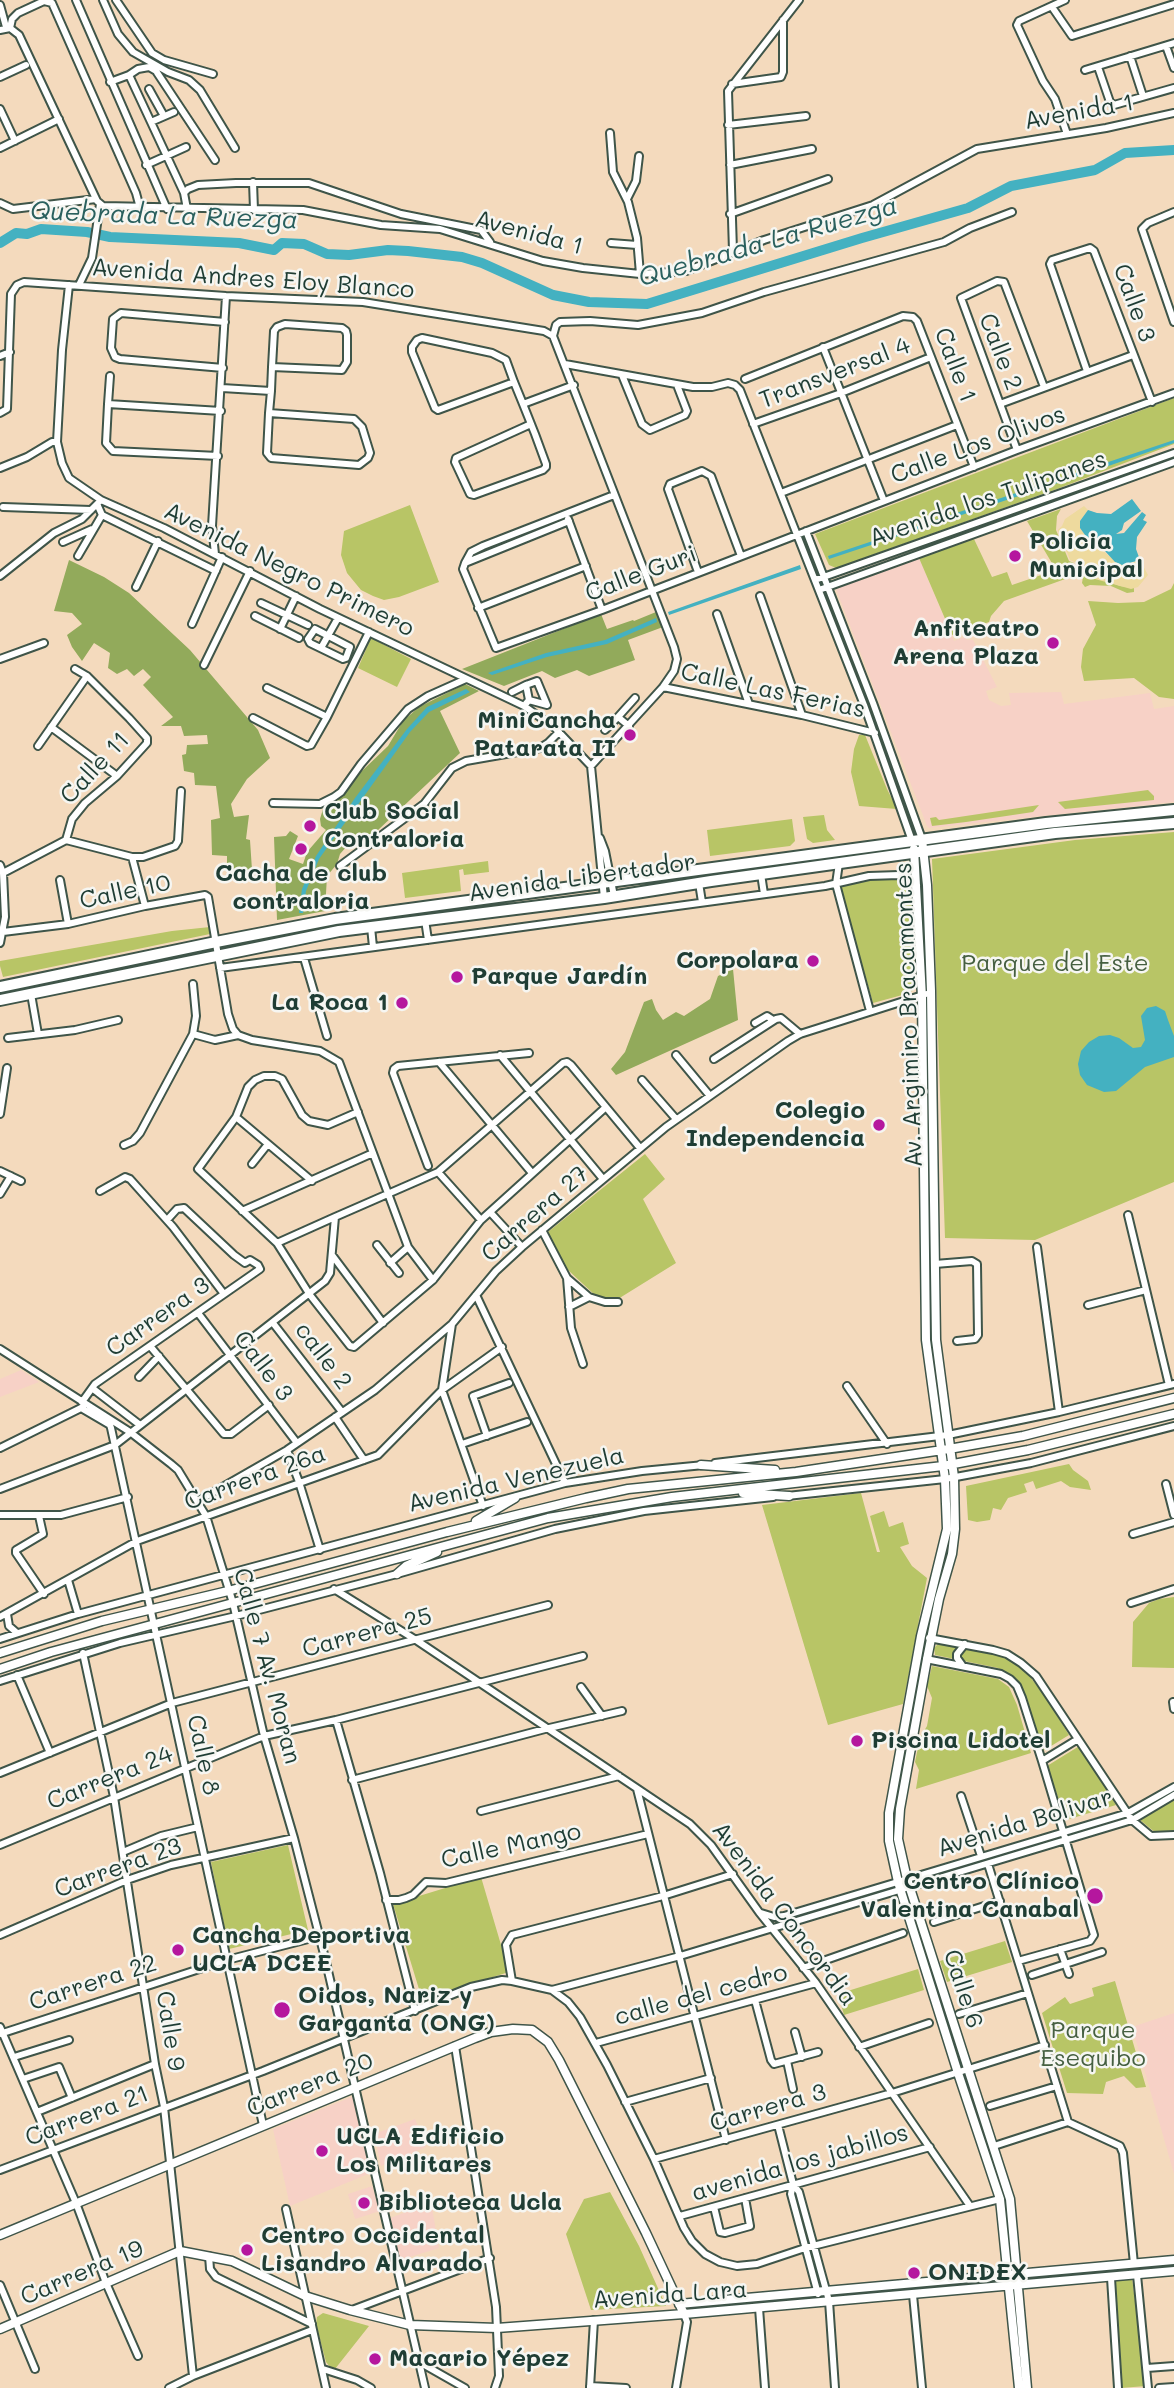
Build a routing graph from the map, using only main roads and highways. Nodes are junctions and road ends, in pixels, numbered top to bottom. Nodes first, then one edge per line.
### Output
1 (1174, 810) edge
2 (1174, 822) edge
3 (918, 846) junction
4 (0, 987) edge
5 (0, 1000) edge

1 - 3 main road, Avenida Libertador
2 - 3 main road, Avenida Libertador
3 - 4 main road, Avenida Libertador
3 - 5 main road, Avenida Libertador

